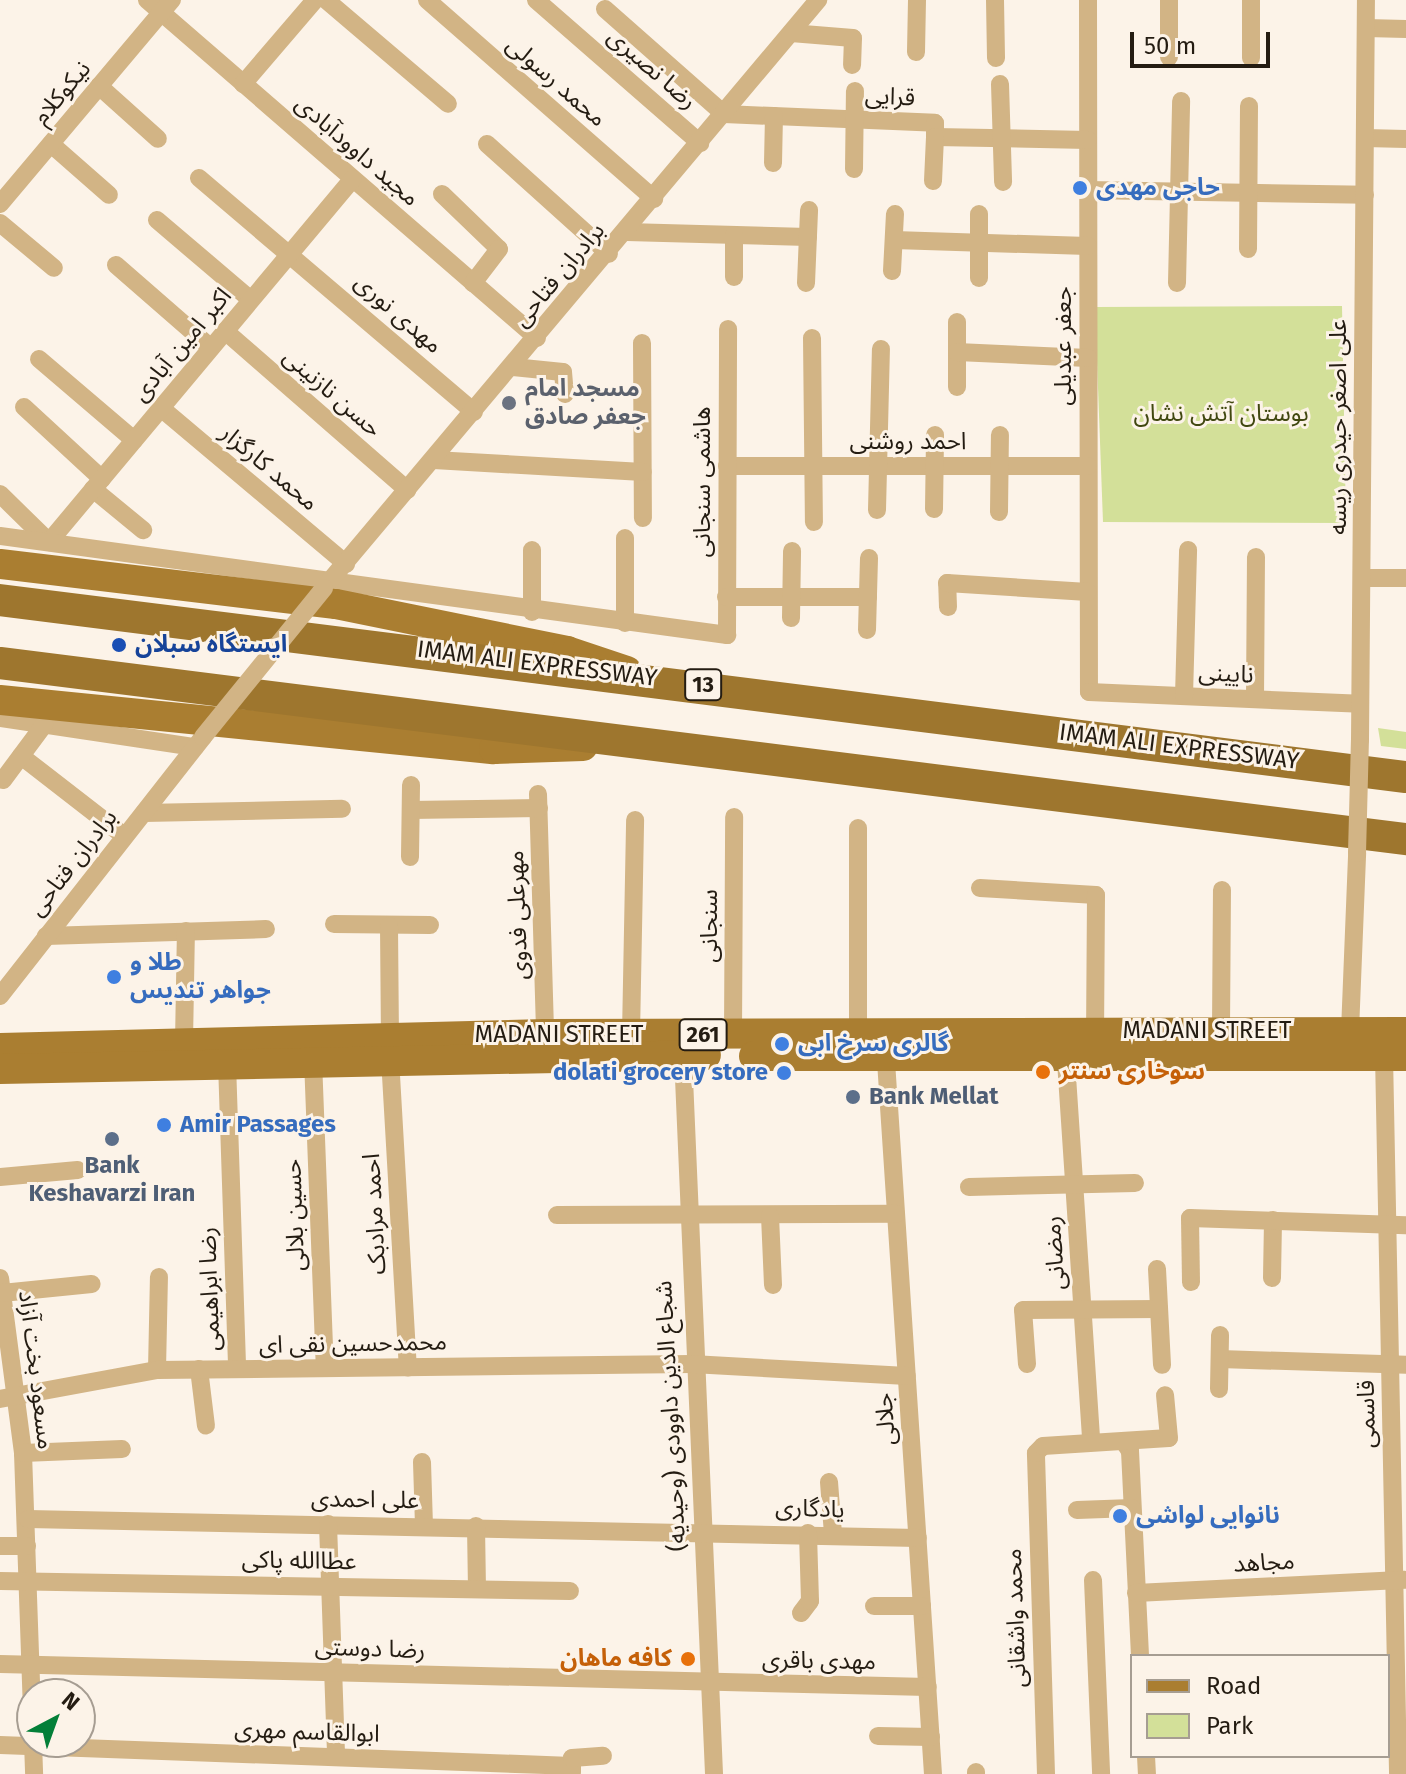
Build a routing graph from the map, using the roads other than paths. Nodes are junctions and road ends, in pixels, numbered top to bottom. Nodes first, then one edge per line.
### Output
1 (147, 0) edge
2 (315, 0) edge
3 (326, 0) edge
4 (427, 0) edge
5 (536, 0) edge
6 (917, 0) edge
7 (995, 0) edge
8 (1088, 0) edge
9 (1169, 0) edge
10 (1251, 0) edge
11 (1366, 0) edge
12 (807, 4) edge
13 (167, 6) edge
14 (605, 9) dead end
15 (1366, 28) junction
16 (1406, 29) edge
17 (791, 33) junction
18 (916, 52) dead end
19 (1169, 57) dead end
20 (996, 58) dead end
21 (1251, 58) dead end
22 (852, 65) dead end
23 (243, 84) junction
24 (1000, 84) dead end
25 (99, 86) junction
26 (855, 91) dead end
27 (1181, 101) dead end
28 (448, 104) dead end
29 (1249, 106) dead end
30 (724, 114) junction
31 (774, 116) junction
32 (855, 119) junction
33 (935, 137) junction
34 (1001, 138) junction
35 (1365, 138) junction
36 (158, 139) dead end
37 (1406, 139) edge
38 (1088, 140) junction
39 (700, 143) junction
40 (51, 144) junction
41 (487, 144) dead end
42 (773, 163) dead end
43 (854, 169) dead end
44 (199, 178) dead end
45 (353, 179) junction
46 (933, 181) dead end
47 (1003, 182) dead end
48 (1088, 190) junction
49 (1179, 193) junction
50 (442, 194) dead end
51 (1249, 194) junction
52 (109, 195) dead end
53 (1365, 195) junction
54 (654, 199) junction
55 (0, 204) edge
56 (809, 210) dead end
57 (895, 214) dead end
58 (979, 214) dead end
59 (157, 220) dead end
60 (0, 223) edge
61 (627, 232) junction
62 (734, 235) junction
63 (808, 237) junction
64 (894, 240) junction
65 (980, 242) junction
66 (1088, 246) junction
67 (1248, 249) dead end
68 (291, 253) junction
69 (609, 254) junction
70 (116, 265) dead end
71 (54, 268) dead end
72 (892, 271) dead end
73 (734, 277) dead end
74 (979, 278) dead end
75 (473, 283) junction
76 (806, 283) dead end
77 (1177, 283) dead end
78 (251, 300) junction
79 (957, 322) dead end
80 (728, 329) dead end
81 (225, 331) junction
82 (537, 338) junction
83 (812, 338) dead end
84 (642, 343) dead end
85 (211, 348) junction
86 (881, 349) dead end
87 (957, 352) junction
88 (1088, 358) junction
89 (39, 359) dead end
90 (513, 367) junction
91 (957, 387) dead end
92 (565, 394) dead end
93 (24, 407) dead end
94 (161, 408) junction
95 (474, 412) junction
96 (935, 435) dead end
97 (1000, 435) dead end
98 (134, 440) junction
99 (434, 460) junction
100 (727, 466) junction
101 (814, 466) junction
102 (878, 466) junction
103 (934, 466) junction
104 (1000, 466) junction
105 (1088, 466) junction
106 (643, 472) junction
107 (97, 484) junction
108 (407, 490) junction
109 (0, 494) edge
110 (934, 509) dead end
111 (877, 510) dead end
112 (999, 512) dead end
113 (643, 518) dead end
114 (814, 522) dead end
115 (143, 530) dead end
116 (0, 536) edge
117 (625, 538) dead end
118 (49, 542) junction
119 (532, 550) dead end
120 (1188, 550) dead end
121 (792, 551) dead end
122 (1256, 557) dead end
123 (869, 558) dead end
124 (0, 564) edge
125 (334, 577) junction
126 (1362, 578) junction
127 (1406, 578) edge
128 (1088, 592) junction
129 (726, 597) junction
130 (792, 597) junction
131 (868, 597) junction
132 (0, 600) edge
133 (948, 607) dead end
134 (532, 612) junction
135 (791, 618) dead end
136 (625, 623) junction
137 (867, 630) dead end
138 (0, 663) edge
139 (648, 678) junction
140 (1089, 692) joint
141 (1184, 696) junction
142 (1255, 699) junction
143 (0, 700) edge
144 (1360, 704) junction
145 (0, 718) edge
146 (44, 725) junction
147 (613, 744) junction
148 (194, 748) junction
149 (21, 756) junction
150 (1406, 777) edge
151 (3, 780) dead end
152 (411, 785) dead end
153 (342, 809) dead end
154 (411, 810) junction
155 (144, 813) junction
156 (734, 817) dead end
157 (635, 820) dead end
158 (858, 828) dead end
159 (124, 836) junction
160 (1406, 839) edge
161 (410, 857) dead end
162 (980, 888) dead end
163 (1222, 890) dead end
164 (334, 924) dead end
165 (430, 925) dead end
166 (389, 926) junction
167 (266, 929) dead end
168 (186, 931) junction
169 (46, 936) junction
170 (0, 996) edge
171 (1221, 1030) junction
172 (1095, 1031) junction
173 (1406, 1032) edge
174 (545, 1034) junction
175 (631, 1034) junction
176 (733, 1036) junction
177 (858, 1037) junction
178 (184, 1042) junction
179 (1350, 1043) junction
180 (390, 1047) junction
181 (0, 1048) edge
182 (683, 1055) junction
183 (1395, 1056) edge
184 (313, 1060) junction
185 (886, 1061) junction
186 (1066, 1061) junction
187 (227, 1063) junction
188 (0, 1069) edge
189 (78, 1170) dead end
190 (0, 1177) edge
191 (1074, 1183) junction
192 (1135, 1183) dead end
193 (969, 1187) dead end
194 (896, 1214) junction
195 (557, 1215) dead end
196 (770, 1216) junction
197 (685, 1218) junction
198 (1273, 1220) junction
199 (1396, 1224) edge
200 (1157, 1269) dead end
201 (159, 1277) dead end
202 (1272, 1278) dead end
203 (1191, 1282) dead end
204 (92, 1284) dead end
205 (773, 1285) dead end
206 (1, 1286) edge
207 (1082, 1308) junction
208 (1159, 1309) junction
209 (1220, 1335) dead end
210 (4, 1343) edge
211 (1220, 1359) junction
212 (692, 1364) junction
213 (1027, 1364) dead end
214 (1162, 1365) dead end
215 (1398, 1365) edge
216 (408, 1367) junction
217 (325, 1368) junction
218 (199, 1369) junction
219 (237, 1369) junction
220 (157, 1370) junction
221 (907, 1376) junction
222 (1219, 1389) dead end
223 (1165, 1395) dead end
224 (8, 1396) edge
225 (206, 1426) dead end
226 (1091, 1442) junction
227 (1124, 1442) junction
228 (122, 1449) dead end
229 (23, 1453) junction
230 (422, 1462) dead end
231 (829, 1482) dead end
232 (1132, 1508) junction
233 (1077, 1510) dead end
234 (28, 1519) junction
235 (328, 1524) junction
236 (424, 1525) junction
237 (476, 1526) junction
238 (701, 1529) junction
239 (808, 1533) junction
240 (833, 1534) junction
241 (918, 1538) junction
242 (0, 1546) edge
243 (27, 1546) junction
244 (27, 1580) junction
245 (1093, 1580) dead end
246 (1400, 1580) edge
247 (0, 1581) edge
248 (330, 1586) junction
249 (477, 1589) junction
250 (570, 1591) dead end
251 (1136, 1593) junction
252 (874, 1606) dead end
253 (922, 1606) junction
254 (801, 1613) dead end
255 (1140, 1654) edge
256 (30, 1663) junction
257 (0, 1664) edge
258 (1397, 1664) edge
259 (333, 1672) junction
260 (31, 1678) edge
261 (709, 1683) junction
262 (928, 1687) junction
263 (878, 1736) dead end
264 (931, 1737) junction
265 (96, 1746) edge
266 (603, 1756) dead end
267 (336, 1757) junction
268 (572, 1770) edge
269 (1397, 1773) edge
270 (714, 1774) edge
271 (933, 1774) edge
272 (1046, 1774) edge
273 (1101, 1774) edge

1 - 13 street, مجید داوودآبادی
2 - 23 street
3 - 28 street
4 - 54 street, محمد رسولی
5 - 39 street, رضا نصیری
6 - 18 street
7 - 20 street
8 - 38 street, جعفر عبدیلی
9 - 19 street
10 - 21 street
11 - 15 street, علی اصغر حیدری ریسه
12 - 17 street, برادران فتاحی
13 - 23 street, مجید داوودآبادی
13 - 25 street, نیکوکلام
14 - 30 street
15 - 16 street
15 - 35 street, علی اصغر حیدری ریسه
17 - 22 street
17 - 30 street, برادران فتاحی
23 - 45 street, مجید داوودآبادی
24 - 34 street
25 - 36 street
25 - 40 street, نیکوکلام
26 - 32 street
27 - 49 street
29 - 51 street
30 - 31 street, قرایی
30 - 39 street, برادران فتاحی
31 - 32 street, قرایی
31 - 42 street
32 - 33 street, قرایی
32 - 43 street
33 - 34 street, قرایی
33 - 46 street
34 - 38 street, قرایی
34 - 47 street
35 - 37 street
35 - 53 street, علی اصغر حیدری ریسه
38 - 48 street, جعفر عبدیلی
39 - 54 street, برادران فتاحی
40 - 52 street
40 - 55 street, نیکوکلام
41 - 69 street
44 - 68 street, مهدی نوری
45 - 68 street, اکبر امین آبادی
45 - 75 street, مجید داوودآبادی
48 - 49 street
48 - 66 street, جعفر عبدیلی
49 - 51 street
49 - 77 street
50 - 75 street
51 - 53 street
51 - 67 street
53 - 126 street, علی اصغر حیدری ریسه
54 - 61 street, برادران فتاحی
56 - 63 street
57 - 64 street
58 - 65 street
59 - 78 street
60 - 71 street
61 - 62 street
61 - 69 street, برادران فتاحی
62 - 63 street
62 - 73 street
63 - 76 street
64 - 65 street
64 - 72 street
65 - 66 street
65 - 74 street
66 - 88 street, جعفر عبدیلی
68 - 78 street, اکبر امین آبادی
68 - 95 street, مهدی نوری
69 - 82 street, برادران فتاحی
70 - 85 street
75 - 82 street, مجید داوودآبادی
78 - 81 street, اکبر امین آبادی
79 - 87 street
80 - 100 street, هاشمی سنجانی
81 - 85 street, اکبر امین آبادی
81 - 108 street, حسن نازنینی
82 - 90 street, برادران فتاحی
83 - 101 street
84 - 106 street
85 - 94 street, اکبر امین آبادی
86 - 102 street
87 - 88 street
87 - 91 street
88 - 105 street, جعفر عبدیلی
89 - 98 street
90 - 92 street
90 - 95 street, برادران فتاحی
93 - 107 street
94 - 98 street, اکبر امین آبادی
94 - 125 street, محمد کارگزار
95 - 99 street, برادران فتاحی
96 - 103 street
97 - 104 street
98 - 107 street, اکبر امین آبادی
99 - 106 street
99 - 108 street, برادران فتاحی
100 - 101 street, احمد روشنی
100 - 129 street, هاشمی سنجانی
101 - 102 street, احمد روشنی
101 - 114 street
102 - 103 street, احمد روشنی
102 - 111 street
103 - 104 street, احمد روشنی
103 - 110 street
104 - 105 street, احمد روشنی
104 - 112 street
105 - 128 street, جعفر عبدیلی
106 - 113 street
107 - 115 street
107 - 118 street, اکبر امین آبادی
108 - 125 street, برادران فتاحی
109 - 118 street
116 - 118 street
117 - 136 street
118 - 125 street
119 - 134 street
120 - 141 street
121 - 130 street
122 - 142 street
123 - 131 street
124 - 139 main road
125 - 134 street
125 - 148 street, برادران فتاحی, bridge
126 - 127 street
126 - 144 street, علی اصغر حیدری ریسه
128 - 133 street
128 - 140 street, جعفر عبدیلی
129 - 130 street
129 - 136 street, هاشمی سنجانی
130 - 131 street
130 - 135 street
131 - 137 street
132 - 139 highway, IMAM ALI EXPRESSWAY / 13
134 - 136 street
138 - 147 highway
139 - 150 highway, IMAM ALI EXPRESSWAY / 13
140 - 141 street, نایینی
141 - 142 street, نایینی
142 - 144 street, نایینی
143 - 147 main road
144 - 179 street, علی اصغر حیدری ریسه, bridge
145 - 146 street
146 - 148 street
146 - 149 street
147 - 160 highway
148 - 155 street, برادران فتاحی
149 - 151 street
149 - 159 street
152 - 154 street
153 - 155 street
154 - 161 street
154 - 174 street, مهرعلی فدوی
155 - 159 street, برادران فتاحی
156 - 176 street, سنجانی
157 - 175 street
158 - 177 street
159 - 169 street, برادران فتاحی
162 - 172 street
163 - 171 street
164 - 166 street
165 - 166 street
166 - 180 street, احمد مرادبک
167 - 168 street
168 - 169 street
168 - 178 street
169 - 170 street, برادران فتاحی
171 - 172 main road, MADANI STREET / 261
171 - 179 main road, MADANI STREET / 261
172 - 177 main road, MADANI STREET / 261
173 - 179 main road, MADANI STREET / 261
174 - 175 main road, MADANI STREET / 261
174 - 180 main road, MADANI STREET / 261
175 - 176 main road, MADANI STREET / 261
176 - 177 main road, MADANI STREET / 261
178 - 180 main road, MADANI STREET / 261
178 - 181 main road, MADANI STREET / 261
179 - 183 main road, MADANI STREET / 261
179 - 186 main road, MADANI STREET / 261
180 - 182 main road, MADANI STREET / 261
180 - 184 main road, MADANI STREET / 261
180 - 216 street, احمد مرادبک
182 - 185 main road, MADANI STREET / 261
182 - 197 street, شجاع الدین داوودی (وحیدیه)
183 - 199 street, قاسمی
184 - 187 main road, MADANI STREET / 261
184 - 217 street, حسین بلالی
185 - 186 main road, MADANI STREET / 261
185 - 194 street, جلالی
186 - 191 street, رمضانی
187 - 188 main road, MADANI STREET / 261
187 - 219 street, رضا ابراهیمی
189 - 190 street
191 - 192 street
191 - 193 street
191 - 207 street, رمضانی
194 - 196 street
194 - 221 street, جلالی
195 - 197 street
196 - 197 street
196 - 205 street
197 - 212 street, شجاع الدین داوودی (وحیدیه)
198 - 199 street
198 - 202 street
198 - 203 street
199 - 215 street, قاسمی
200 - 208 street
201 - 220 street
204 - 206 street
206 - 210 street, مسعود بخت آزاد
207 - 208 street
207 - 213 street
207 - 226 street, رمضانی
208 - 214 street
209 - 211 street
210 - 224 street, مسعود بخت آزاد
211 - 215 street
211 - 222 street
212 - 216 street, محمدحسین نقی ای
212 - 221 street, محمدحسین نقی ای
212 - 238 street, شجاع الدین داوودی (وحیدیه)
215 - 246 street, قاسمی
216 - 217 street, محمدحسین نقی ای
217 - 219 street, محمدحسین نقی ای
218 - 219 street, محمدحسین نقی ای
218 - 220 street, محمدحسین نقی ای
218 - 225 street
220 - 224 street, محمدحسین نقی ای
221 - 241 street, جلالی
223 - 227 street
224 - 229 street, مسعود بخت آزاد
226 - 227 street
226 - 272 street, محمد واشقانی
227 - 232 street
228 - 229 street
229 - 234 street, مسعود بخت آزاد
230 - 236 street
231 - 240 street
232 - 233 street
232 - 251 street
234 - 235 street, علی احمدی
234 - 243 street, مسعود بخت آزاد
235 - 236 street, علی احمدی
235 - 248 street
236 - 237 street, علی احمدی
237 - 238 street, علی احمدی
237 - 249 street
238 - 239 street, یادگاری
238 - 261 street, شجاع الدین داوودی (وحیدیه)
239 - 240 street, یادگاری
239 - 254 street
240 - 241 street, یادگاری
241 - 253 street, جلالی
242 - 243 street
243 - 244 street, مسعود بخت آزاد
244 - 247 street, عطاالله پاکی
244 - 248 street, عطاالله پاکی
244 - 256 street, مسعود بخت آزاد
245 - 273 street
246 - 251 street, مجاهد
246 - 258 street, قاسمی
248 - 249 street, عطاالله پاکی
248 - 259 street
249 - 250 street, عطاالله پاکی
251 - 255 street
252 - 253 street
253 - 262 street, جلالی
256 - 257 street, رضا دوستی
256 - 259 street, رضا دوستی
256 - 260 street, مسعود بخت آزاد
258 - 269 street, قاسمی
259 - 261 street, رضا دوستی
259 - 267 street
261 - 262 street, مهدی باقری
261 - 270 street, شجاع الدین داوودی (وحیدیه)
262 - 264 street, جلالی
263 - 264 street
264 - 271 street, جلالی
265 - 267 street, ابوالقاسم مهری
266 - 268 street
267 - 268 street, ابوالقاسم مهری

